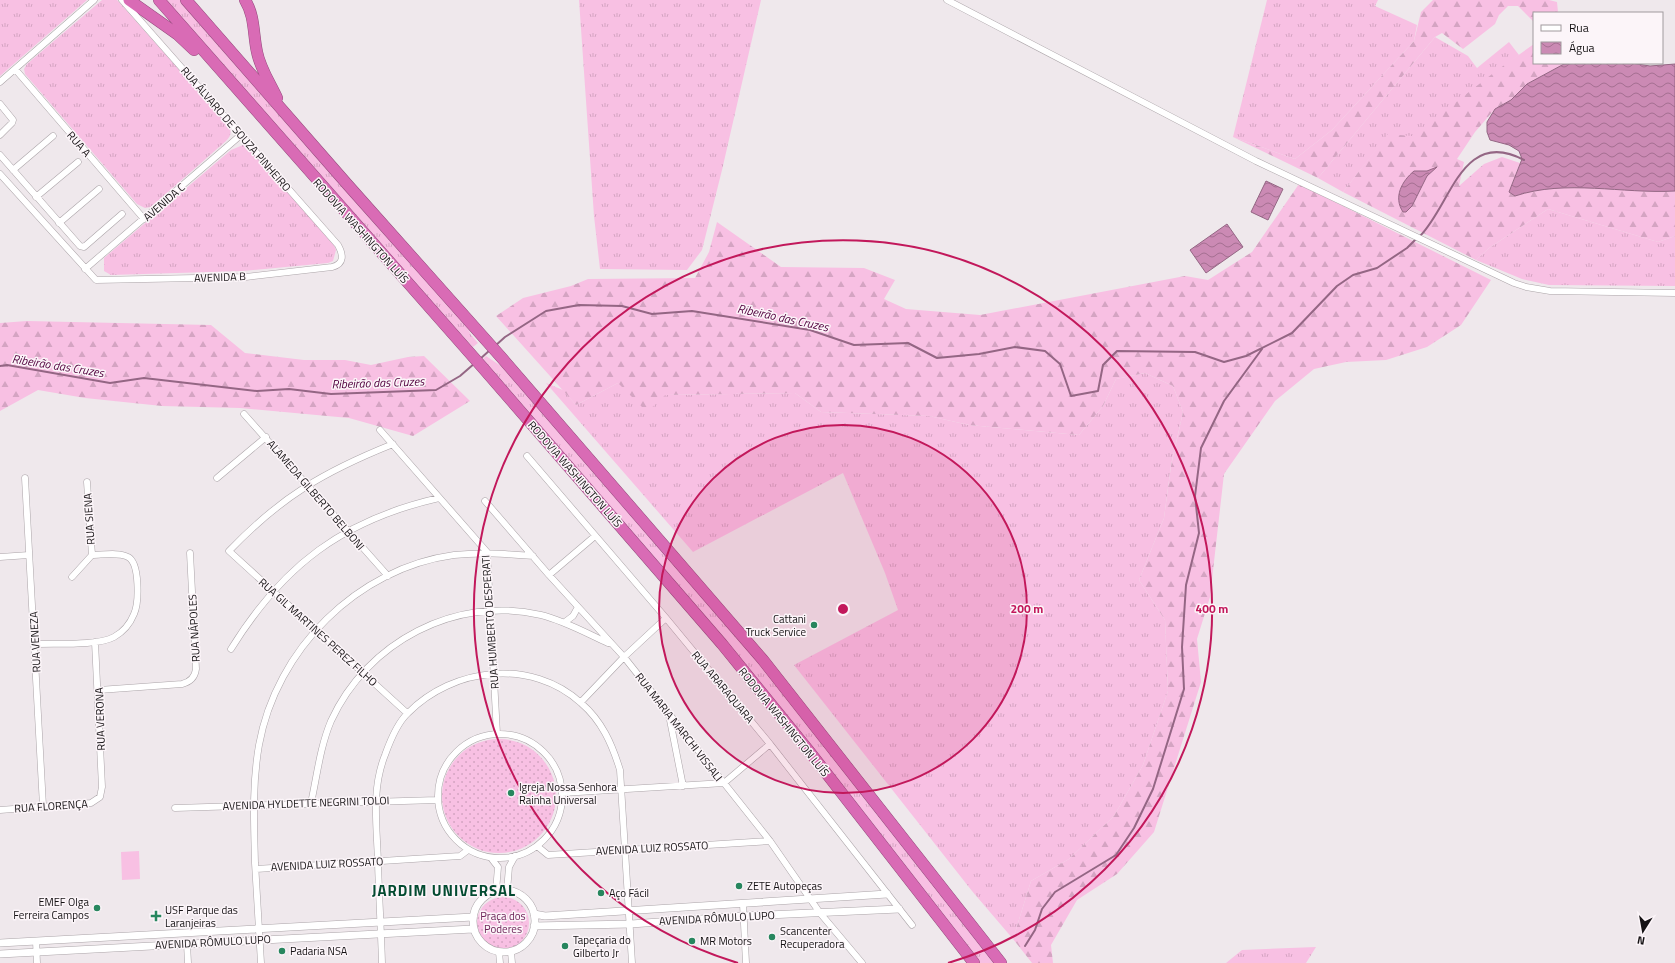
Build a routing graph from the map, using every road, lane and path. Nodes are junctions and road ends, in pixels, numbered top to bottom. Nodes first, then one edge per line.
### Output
1 (94, 0) edge
2 (122, 0) edge
3 (130, 0) edge
4 (159, 0) edge
5 (186, 0) edge
6 (245, 0) edge
7 (947, 0) edge
8 (15, 69) junction
9 (0, 82) edge
10 (243, 96) junction
11 (0, 104) edge
12 (287, 116) junction
13 (242, 134) junction
14 (0, 135) edge
15 (53, 136) dead end
16 (0, 156) edge
17 (78, 162) dead end
18 (13, 170) junction
19 (0, 174) edge
20 (99, 189) dead end
21 (36, 197) junction
22 (122, 214) dead end
23 (144, 219) junction
24 (59, 223) junction
25 (342, 261) joint
26 (85, 269) junction
27 (1675, 293) edge
28 (244, 414) dead end
29 (380, 430) dead end
30 (266, 437) junction
31 (393, 444) junction
32 (527, 456) dead end
33 (25, 478) dead end
34 (217, 478) dead end
35 (87, 482) dead end
36 (307, 484) junction
37 (439, 498) junction
38 (485, 501) dead end
39 (348, 530) junction
40 (595, 536) junction
41 (487, 552) junction
42 (190, 553) dead end
43 (29, 555) junction
44 (92, 555) junction
45 (533, 556) junction
46 (0, 557) edge
47 (549, 575) junction
48 (388, 576) junction
49 (72, 577) dead end
50 (272, 591) junction
51 (578, 607) junction
52 (490, 611) junction
53 (666, 618) junction
54 (565, 622) junction
55 (315, 630) junction
56 (96, 642) junction
57 (35, 644) junction
58 (612, 644) junction
59 (231, 649) dead end
60 (624, 657) junction
61 (362, 673) junction
62 (493, 673) junction
63 (99, 690) junction
64 (580, 702) junction
65 (669, 712) junction
66 (407, 713) junction
67 (497, 734) junction
68 (770, 744) junction
69 (724, 783) junction
70 (683, 786) junction
71 (622, 790) junction
72 (562, 793) junction
73 (100, 797) joint
74 (437, 800) junction
75 (375, 801) junction
76 (311, 803) junction
77 (253, 805) junction
78 (43, 806) junction
79 (175, 808) dead end
80 (0, 810) edge
81 (770, 841) junction
82 (537, 846) junction
83 (468, 850) junction
84 (626, 850) junction
85 (515, 856) junction
86 (491, 858) junction
87 (378, 862) junction
88 (256, 868) junction
89 (496, 891) junction
90 (507, 891) junction
91 (887, 894) junction
92 (812, 899) junction
93 (743, 904) junction
94 (899, 909) junction
95 (630, 910) junction
96 (820, 913) junction
97 (534, 914) junction
98 (743, 916) junction
99 (473, 917) junction
100 (380, 922) junction
101 (631, 924) junction
102 (912, 925) dead end
103 (534, 926) junction
104 (259, 929) junction
105 (473, 929) junction
106 (381, 933) junction
107 (259, 940) junction
108 (36, 941) junction
109 (0, 943) edge
110 (187, 944) junction
111 (499, 952) junction
112 (511, 952) junction
113 (36, 953) junction
114 (0, 954) edge
115 (37, 963) edge
116 (188, 963) edge
117 (261, 963) edge
118 (382, 963) edge
119 (500, 963) edge
120 (512, 963) edge
121 (632, 963) edge
122 (746, 963) edge
123 (862, 963) edge
124 (974, 963) edge
125 (1001, 963) edge

1 - 8 street
2 - 13 street, RUA ÁLVARO DE SOUZA PINHEIRO
3 - 10 highway
4 - 10 highway, RODOVIA WASHINGTON LUÍS
5 - 12 highway, RODOVIA WASHINGTON LUÍS
6 - 12 highway
7 - 27 street
8 - 9 street
8 - 23 street, RUA A
10 - 124 highway, RODOVIA WASHINGTON LUÍS
11 - 14 street
12 - 125 highway, RODOVIA WASHINGTON LUÍS
13 - 23 street, AVENIDA C
13 - 25 street, RUA ÁLVARO DE SOUZA PINHEIRO
15 - 18 street
16 - 18 street
17 - 21 street
18 - 21 street
19 - 26 street
20 - 24 street
21 - 24 street
22 - 24 street
23 - 26 street, AVENIDA C
25 - 26 street, AVENIDA B
28 - 30 street, ALAMEDA GILBERTO BELBONI
29 - 31 street, RUA HUMBERTO DESPERATI
30 - 34 street
30 - 36 street, ALAMEDA GILBERTO BELBONI
31 - 36 street
31 - 37 street, RUA HUMBERTO DESPERATI
32 - 40 street, RUA ARARAQUARA
33 - 43 street, RUA VENEZA
35 - 44 street, RUA SIENA
36 - 39 street, ALAMEDA GILBERTO BELBONI
36 - 50 street, RUA GIL MARTINES PEREZ FILHO
37 - 39 street
37 - 41 street, RUA HUMBERTO DESPERATI
38 - 45 street, RUA MARIA MARCHI VISSALI
39 - 48 street, ALAMEDA GILBERTO BELBONI
39 - 50 street
40 - 47 street
40 - 53 street, RUA ARARAQUARA
41 - 45 street
41 - 48 street
41 - 52 street, RUA HUMBERTO DESPERATI
42 - 63 street, RUA NÁPOLES
43 - 46 street
43 - 57 street, RUA VENEZA
44 - 49 street
44 - 56 street
45 - 47 street, RUA MARIA MARCHI VISSALI
47 - 51 street, RUA MARIA MARCHI VISSALI
48 - 55 street
50 - 55 street, RUA GIL MARTINES PEREZ FILHO
50 - 59 street
51 - 54 street
51 - 58 street, RUA MARIA MARCHI VISSALI
52 - 54 street
52 - 61 street
52 - 62 street, RUA HUMBERTO DESPERATI
53 - 60 street
53 - 68 street, RUA ARARAQUARA
54 - 58 street
55 - 61 street, RUA GIL MARTINES PEREZ FILHO
55 - 77 street
56 - 57 street
56 - 63 street, RUA VERONA
57 - 78 street, RUA VENEZA
58 - 60 street, RUA MARIA MARCHI VISSALI
60 - 64 street
60 - 65 street, RUA MARIA MARCHI VISSALI
61 - 66 street, RUA GIL MARTINES PEREZ FILHO
61 - 76 street
62 - 64 street
62 - 66 street
62 - 67 street, RUA HUMBERTO DESPERATI
63 - 73 street, RUA VERONA
64 - 71 street
65 - 69 street, RUA MARIA MARCHI VISSALI
65 - 70 street
66 - 75 street
67 - 72 street
67 - 74 street
68 - 69 street
68 - 91 street, RUA ARARAQUARA
69 - 70 street
69 - 81 street, RUA MARIA MARCHI VISSALI
70 - 71 street
71 - 72 street
71 - 84 street
72 - 82 street
73 - 78 street, RUA FLORENÇA
74 - 75 street, AVENIDA HYLDETTE NEGRINI TOLOI
74 - 83 street
75 - 76 street, AVENIDA HYLDETTE NEGRINI TOLOI
75 - 87 street
76 - 77 street, AVENIDA HYLDETTE NEGRINI TOLOI
77 - 79 street, AVENIDA HYLDETTE NEGRINI TOLOI
77 - 88 street
78 - 80 street, RUA FLORENÇA
81 - 84 street, AVENIDA LUIZ ROSSATO
81 - 92 street, RUA MARIA MARCHI VISSALI
82 - 84 street, AVENIDA LUIZ ROSSATO
82 - 85 street
83 - 86 street
83 - 87 street, AVENIDA LUIZ ROSSATO
84 - 95 street
85 - 86 street
85 - 90 street
86 - 89 street
87 - 88 street, AVENIDA LUIZ ROSSATO
87 - 100 street
88 - 104 street
89 - 90 street
89 - 99 street
90 - 97 street
91 - 92 street, AVENIDA RÔMULO LUPO
91 - 94 street, RUA ARARAQUARA
92 - 93 street, AVENIDA RÔMULO LUPO
92 - 96 street, RUA MARIA MARCHI VISSALI
93 - 95 street, AVENIDA RÔMULO LUPO
93 - 98 street
94 - 96 street, AVENIDA RÔMULO LUPO
94 - 102 street, RUA ARARAQUARA
95 - 97 street, AVENIDA RÔMULO LUPO
95 - 101 street
96 - 98 street, AVENIDA RÔMULO LUPO
96 - 123 street, RUA MARIA MARCHI VISSALI
97 - 103 street
98 - 101 street, AVENIDA RÔMULO LUPO
98 - 122 street
99 - 100 street, AVENIDA RÔMULO LUPO
99 - 105 street
100 - 104 street, AVENIDA RÔMULO LUPO
100 - 106 street
101 - 103 street, AVENIDA RÔMULO LUPO
101 - 121 street
103 - 112 street
104 - 107 street
104 - 108 street, AVENIDA RÔMULO LUPO
105 - 106 street, AVENIDA RÔMULO LUPO
105 - 111 street
106 - 107 street, AVENIDA RÔMULO LUPO
106 - 118 street
107 - 110 street, AVENIDA RÔMULO LUPO
107 - 117 street
108 - 109 street, AVENIDA RÔMULO LUPO
108 - 113 street
110 - 113 street, AVENIDA RÔMULO LUPO
110 - 116 street
111 - 112 street
111 - 119 street
112 - 120 street
113 - 114 street, AVENIDA RÔMULO LUPO
113 - 115 street

